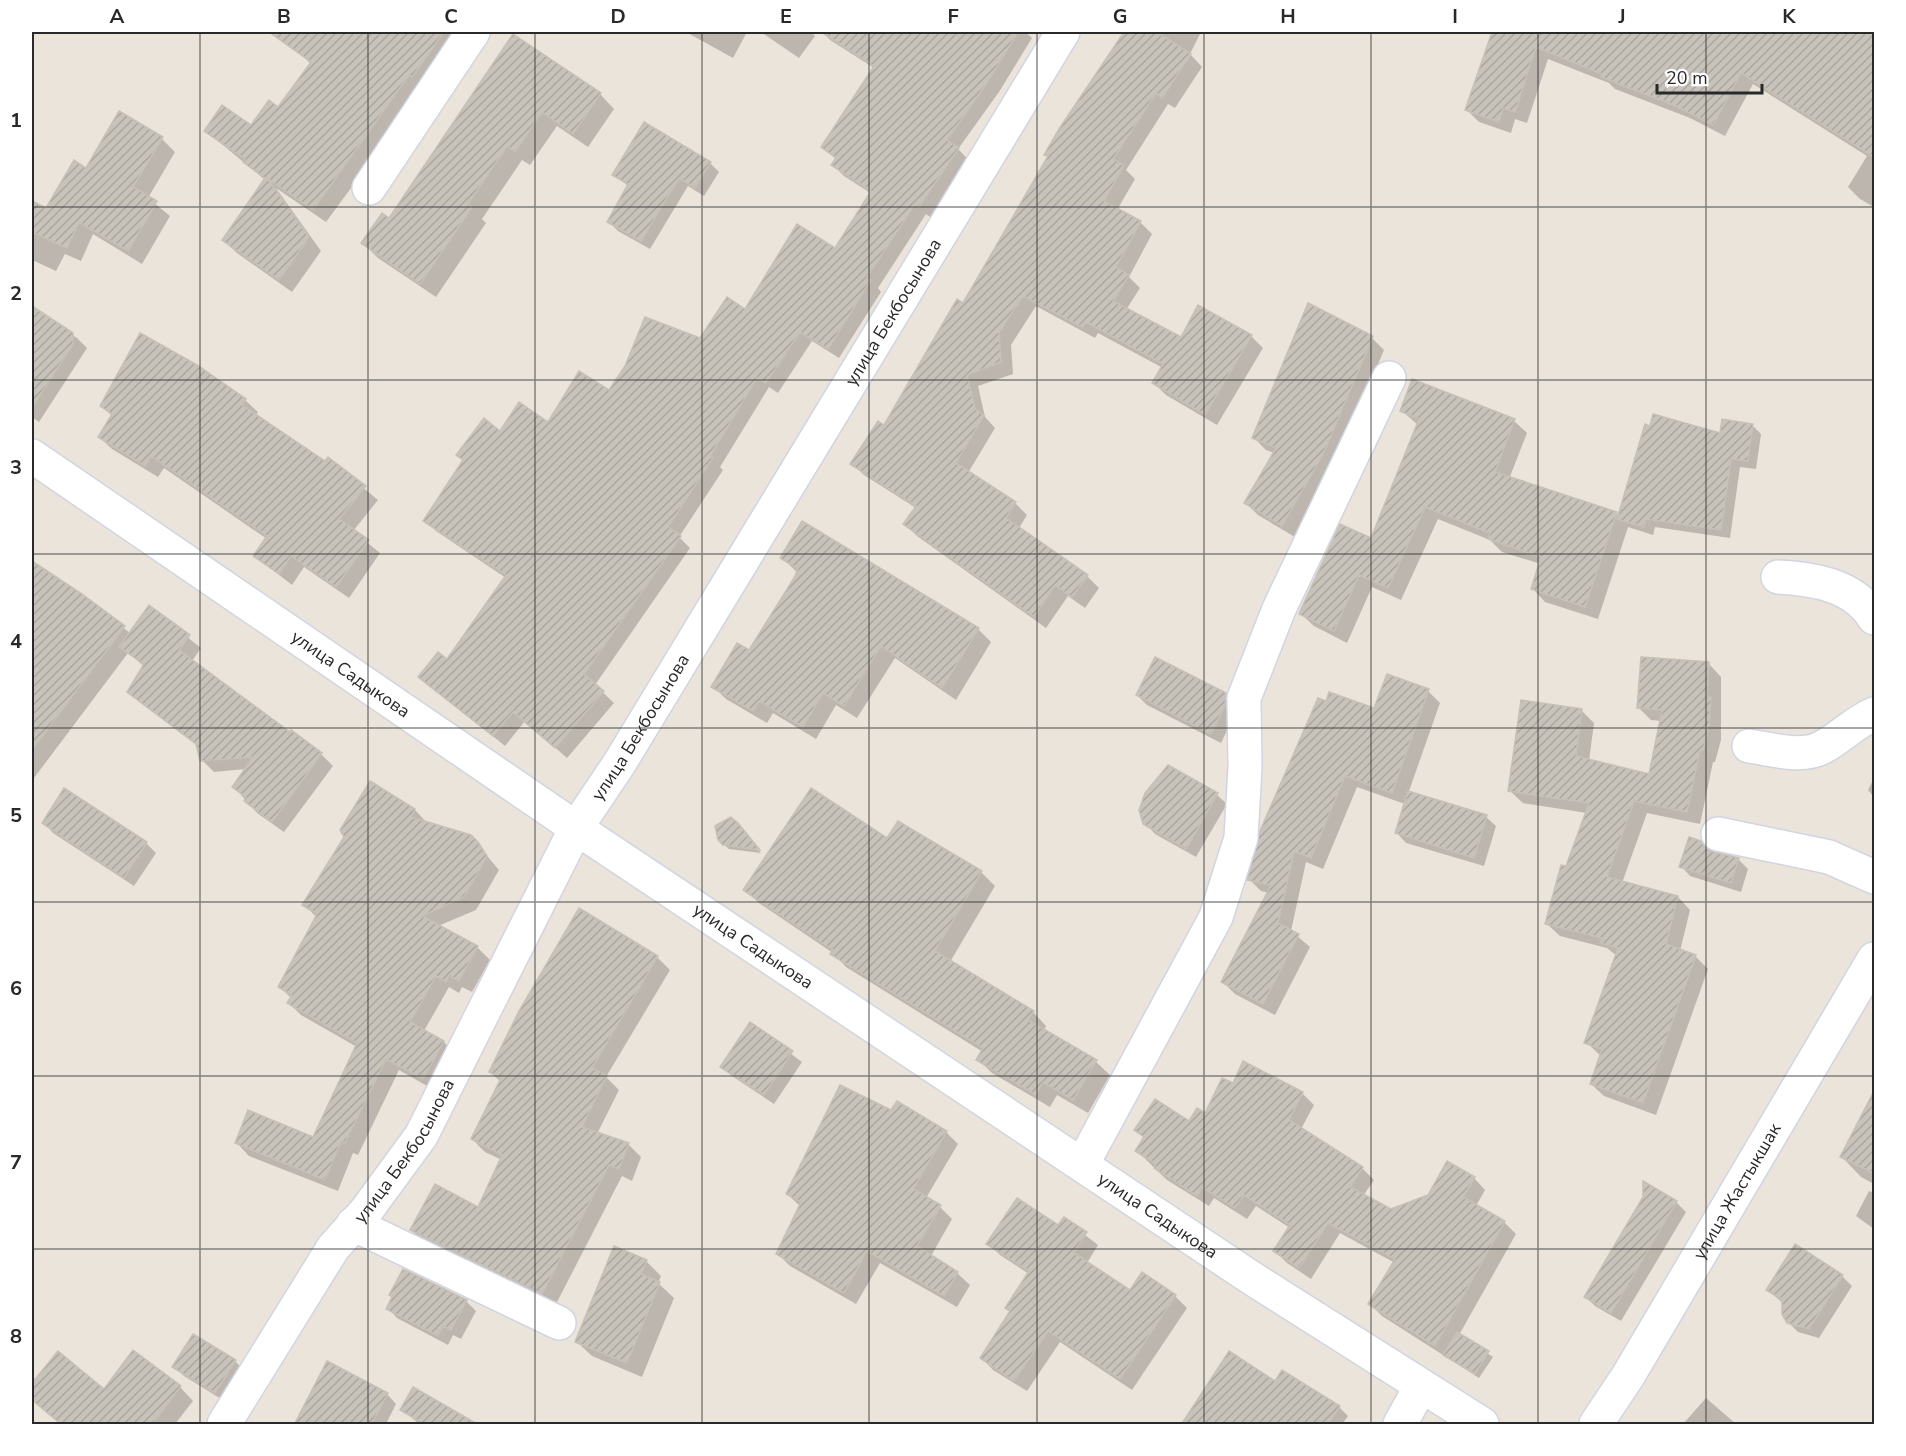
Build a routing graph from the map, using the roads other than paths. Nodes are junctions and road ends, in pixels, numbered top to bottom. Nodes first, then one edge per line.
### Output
1 (473, 32) edge
2 (1063, 32) edge
3 (369, 188) dead end
4 (1389, 378) dead end
5 (32, 456) edge
6 (1778, 577) dead end
7 (1875, 618) edge
8 (1875, 714) edge
9 (1749, 746) dead end
10 (576, 828) junction
11 (1718, 834) dead end
12 (1875, 877) edge
13 (1875, 959) edge
14 (1083, 1163) junction
15 (353, 1224) junction
16 (559, 1323) dead end
17 (1420, 1388) junction
18 (224, 1425) edge
19 (1400, 1425) edge
20 (1482, 1425) edge
21 (1596, 1425) edge

1 - 3 street
2 - 10 street, улица Бекбосынова
4 - 14 street
5 - 10 street, улица Садыкова
6 - 7 street
8 - 9 street
10 - 14 street, улица Садыкова
10 - 15 street, улица Бекбосынова
11 - 12 street
13 - 21 street, улица Жастыкшак
14 - 17 street, улица Садыкова
15 - 16 street
15 - 18 street, улица Бекбосынова
17 - 19 street
17 - 20 street, улица Садыкова

